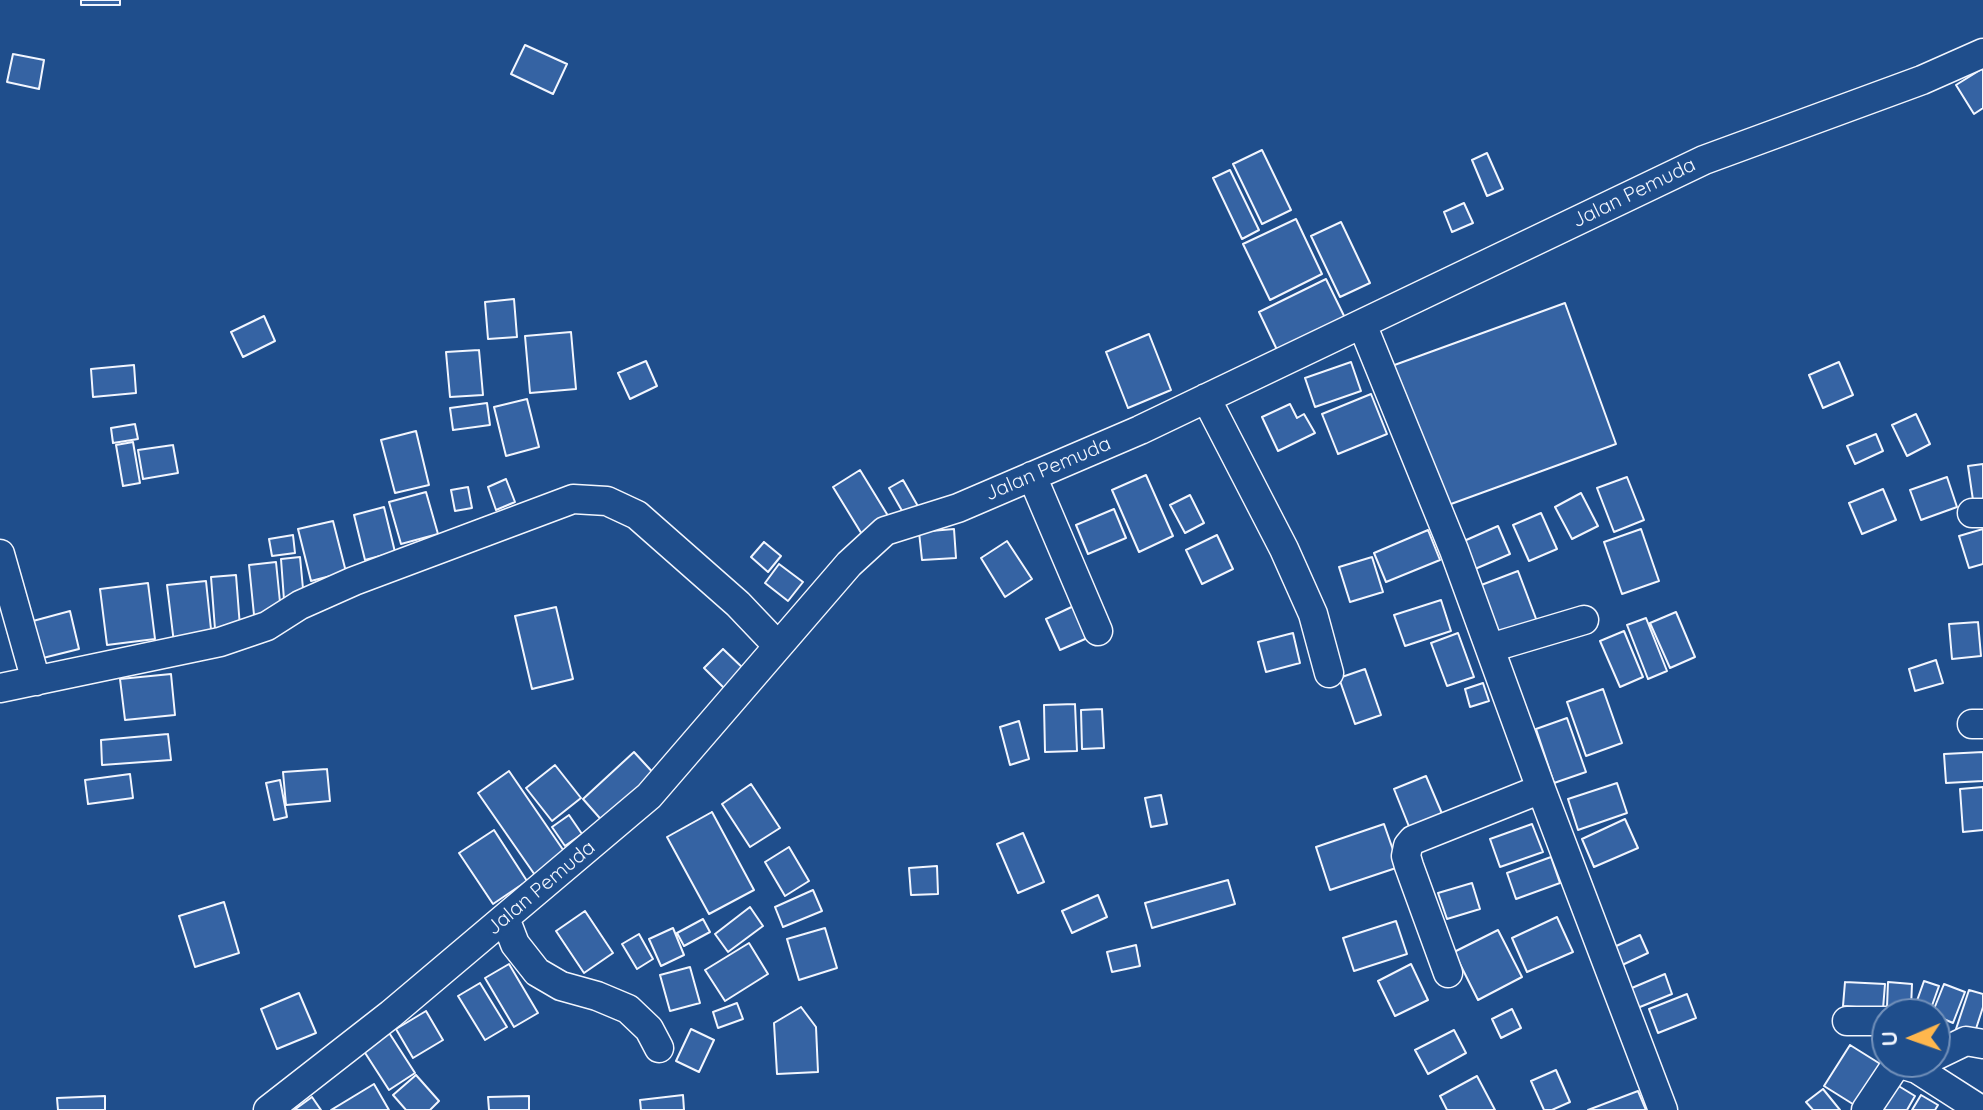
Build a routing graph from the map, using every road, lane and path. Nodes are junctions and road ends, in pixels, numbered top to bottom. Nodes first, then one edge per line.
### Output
1 (1983, 53) edge
2 (1362, 324) junction
3 (1206, 398) junction
4 (1032, 476) junction
5 (0, 554) edge
6 (1584, 620) dead end
7 (1098, 631) dead end
8 (778, 646) junction
9 (1490, 648) junction
10 (1329, 673) dead end
11 (36, 681) junction
12 (0, 688) edge
13 (1541, 789) junction
14 (505, 918) junction
15 (1448, 973) dead end
16 (1847, 1021) dead end
17 (1871, 1021) edge
18 (1951, 1036) edge
19 (1974, 1043) edge
20 (659, 1048) dead end
21 (1951, 1051) edge
22 (1899, 1078) edge
23 (1936, 1078) edge
24 (268, 1110) edge
25 (1663, 1110) edge
26 (1866, 1110) edge
27 (1981, 1110) edge

1 - 2 street, Jalan Pemuda
2 - 3 street, Jalan Pemuda
2 - 9 street
3 - 4 street, Jalan Pemuda
3 - 10 street
4 - 7 street
4 - 8 street, Jalan Pemuda
5 - 11 street
6 - 9 street
8 - 11 street
8 - 14 street, Jalan Pemuda
9 - 13 street
11 - 12 street
13 - 15 street
13 - 25 street
14 - 20 street
14 - 24 street, Jalan Pemuda
16 - 17 street
18 - 19 street
19 - 21 street
22 - 26 street
23 - 27 street

